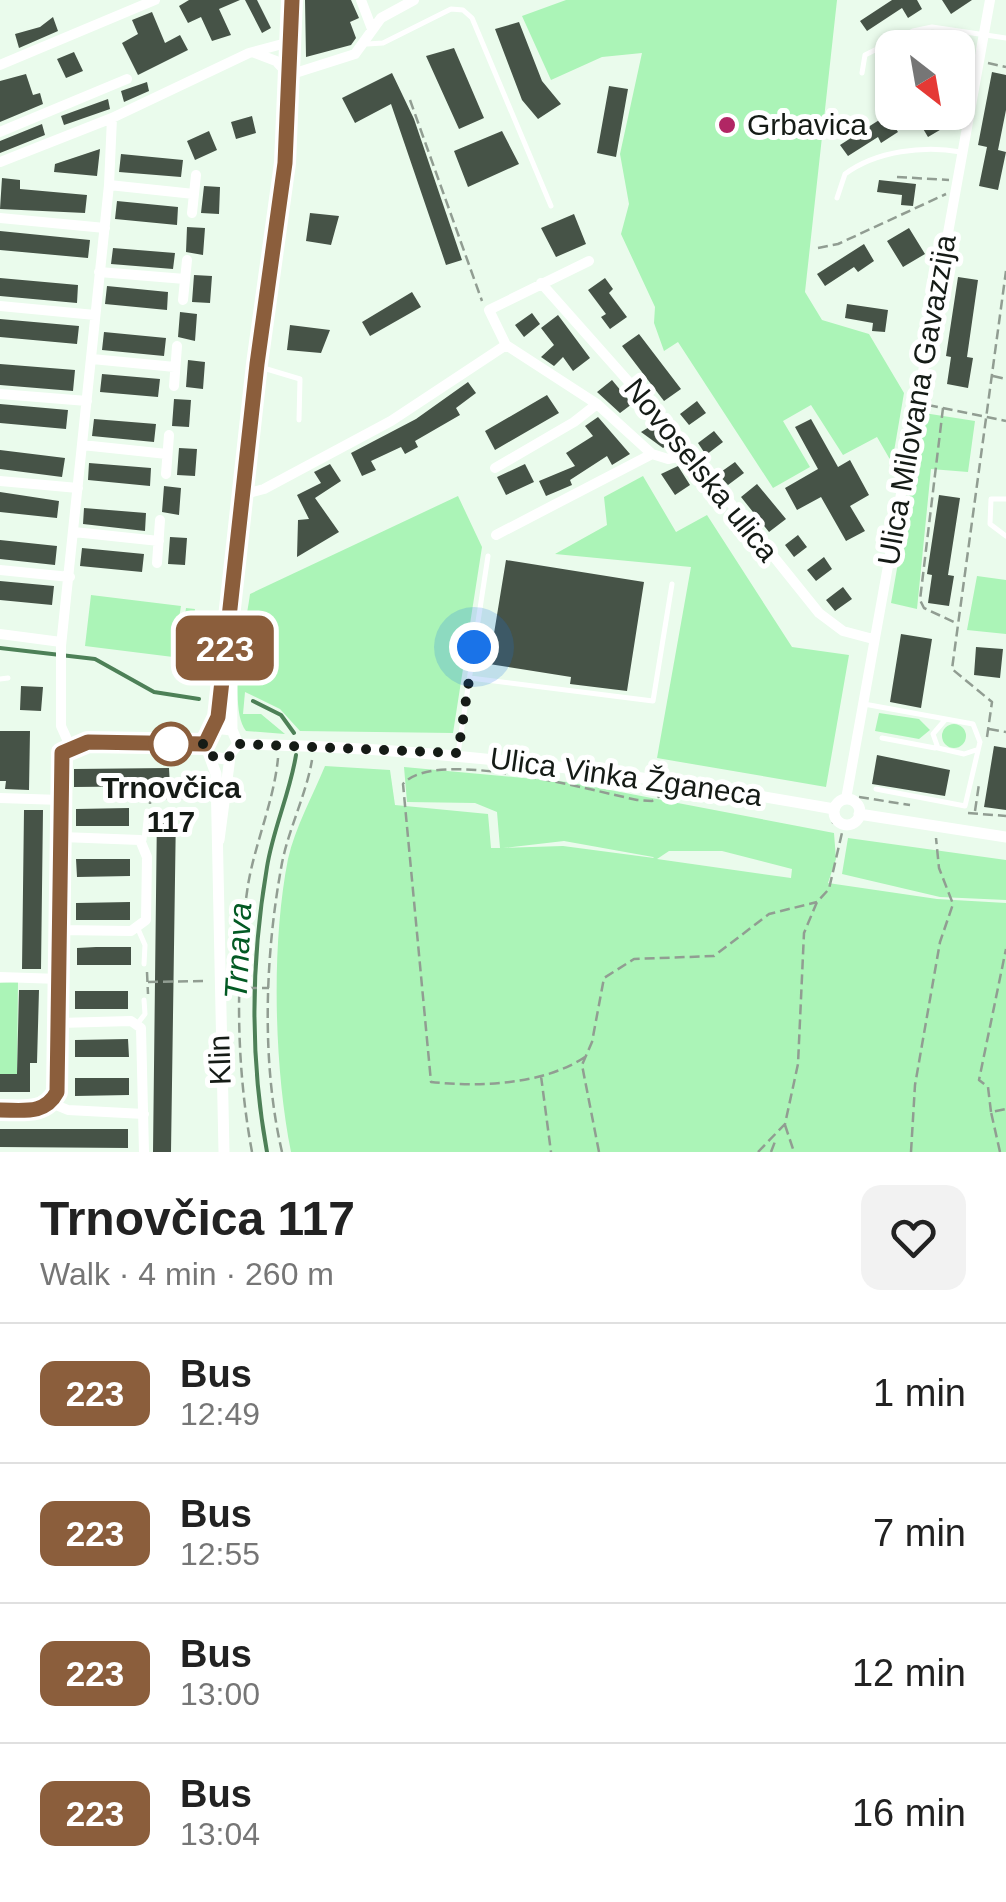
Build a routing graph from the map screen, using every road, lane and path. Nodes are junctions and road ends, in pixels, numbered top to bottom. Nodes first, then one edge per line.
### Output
1 (155, 0) edge
2 (292, 0) edge
3 (361, 0) edge
4 (414, 0) edge
5 (990, 0) edge
6 (372, 29) junction
7 (984, 34) junction
8 (1006, 38) edge
9 (290, 42) junction
10 (367, 44) junction
11 (248, 54) junction
12 (986, 62) dead end
13 (0, 65) edge
14 (1006, 67) edge
15 (862, 74) dead end
16 (289, 75) junction
17 (127, 79) dead end
18 (410, 100) dead end
19 (112, 118) junction
20 (0, 132) edge
21 (962, 152) junction
22 (0, 162) edge
23 (196, 175) dead end
24 (897, 177) dead end
25 (950, 180) dead end
26 (109, 184) junction
27 (194, 194) junction
28 (948, 194) dead end
29 (837, 198) dead end
30 (552, 206) dead end
31 (192, 213) dead end
32 (0, 218) edge
33 (104, 228) junction
34 (818, 248) dead end
35 (187, 260) dead end
36 (589, 262) dead end
37 (1006, 271) edge
38 (100, 272) junction
39 (185, 279) junction
40 (541, 283) junction
41 (183, 300) dead end
42 (0, 306) edge
43 (490, 310) junction
44 (95, 315) junction
45 (506, 345) junction
46 (178, 346) dead end
47 (92, 359) junction
48 (257, 366) junction
49 (176, 367) junction
50 (991, 376) junction
51 (1006, 379) edge
52 (174, 386) dead end
53 (0, 394) edge
54 (87, 402) junction
55 (916, 403) junction
56 (597, 404) junction
57 (942, 408) junction
58 (1006, 414) edge
59 (985, 416) junction
60 (299, 420) dead end
61 (1004, 420) edge
62 (169, 434) dead end
63 (82, 445) junction
64 (167, 454) junction
65 (652, 454) junction
66 (692, 454) junction
67 (495, 468) dead end
68 (166, 474) dead end
69 (0, 481) edge
70 (78, 488) junction
71 (242, 495) junction
72 (1006, 498) edge
73 (160, 520) dead end
74 (74, 532) junction
75 (496, 535) dead end
76 (1006, 536) edge
77 (159, 541) junction
78 (488, 556) dead end
79 (157, 563) dead end
80 (0, 570) edge
81 (70, 577) junction
82 (672, 584) dead end
83 (230, 621) junction
84 (957, 624) junction
85 (0, 634) edge
86 (873, 639) junction
87 (61, 644) junction
88 (952, 668) dead end
89 (470, 678) junction
90 (861, 704) junction
91 (945, 720) junction
92 (988, 728) dead end
93 (232, 730) junction
94 (210, 731) junction
95 (1006, 732) edge
96 (882, 738) dead end
97 (205, 744) junction
98 (238, 744) junction
99 (70, 746) junction
100 (281, 748) junction
101 (311, 748) junction
102 (938, 748) junction
103 (978, 748) junction
104 (458, 753) junction
105 (212, 757) junction
106 (230, 757) junction
107 (668, 788) dead end
108 (876, 789) dead end
109 (200, 791) dead end
110 (0, 798) edge
111 (61, 800) junction
112 (846, 800) junction
113 (834, 810) junction
114 (146, 811) joint
115 (859, 814) junction
116 (844, 824) junction
117 (62, 837) junction
118 (937, 837) dead end
119 (1006, 837) edge
120 (143, 843) junction
121 (217, 849) junction
122 (817, 902) junction
123 (138, 929) junction
124 (60, 930) junction
125 (1006, 949) edge
126 (144, 964) joint
127 (0, 977) edge
128 (60, 979) junction
129 (209, 981) dead end
130 (148, 982) junction
131 (230, 988) dead end
132 (240, 988) junction
133 (270, 988) junction
134 (144, 1000) joint
135 (59, 1023) junction
136 (138, 1023) junction
137 (585, 1057) junction
138 (541, 1074) junction
139 (51, 1103) junction
140 (1006, 1109) edge
141 (0, 1110) edge
142 (992, 1112) junction
143 (144, 1114) junction
144 (784, 1124) junction
145 (776, 1138) junction
146 (144, 1152) edge
147 (224, 1152) edge
148 (252, 1152) edge
149 (282, 1152) edge
150 (551, 1152) edge
151 (600, 1152) edge
152 (758, 1152) edge
153 (771, 1152) edge
154 (794, 1152) edge
155 (911, 1152) edge
156 (1000, 1152) edge

1 - 13 street
2 - 9 street
3 - 6 street
4 - 6 street
5 - 7 street, Ulica Milovana Gavazzija
6 - 10 street
7 - 8 lane
7 - 15 lane
7 - 21 street, Ulica Milovana Gavazzija
9 - 11 street
9 - 16 street
10 - 16 street
10 - 30 lane
11 - 16 street
11 - 19 street
12 - 14 path
16 - 48 street
17 - 20 street
18 - 43 path
19 - 22 street
19 - 26 street
21 - 29 lane
21 - 55 street, Ulica Milovana Gavazzija
23 - 27 street
24 - 25 path
26 - 27 street
26 - 33 street
27 - 31 street
28 - 34 path
32 - 33 street
33 - 38 street
35 - 39 street
36 - 40 street
37 - 50 path
38 - 39 street
38 - 44 street
39 - 41 street
40 - 43 street
40 - 66 street, Novoselska ulica
42 - 44 street
43 - 45 street
44 - 47 street
45 - 56 street
45 - 71 street
46 - 49 street
47 - 49 street
47 - 54 street
48 - 60 lane
48 - 71 street
49 - 52 street
50 - 51 path
50 - 59 path
53 - 54 street
54 - 63 street
55 - 57 path
55 - 86 street, Ulica Milovana Gavazzija
56 - 65 street
56 - 67 street
57 - 59 path
57 - 84 path
58 - 61 path
59 - 61 path
59 - 84 path
62 - 64 street
63 - 64 street
63 - 70 street
64 - 68 street
65 - 66 street
65 - 75 street
66 - 86 street, Novoselska ulica
69 - 70 street
70 - 74 street
71 - 83 street
72 - 76 lane
73 - 77 street
74 - 77 street
74 - 81 street
77 - 79 street
78 - 89 lane
80 - 81 street
81 - 87 street
82 - 89 lane
83 - 93 street
83 - 94 street
84 - 88 path
85 - 87 street
86 - 90 street, Ulica Milovana Gavazzija
87 - 99 street
89 - 104 lane
90 - 91 lane
90 - 112 street, Ulica Milovana Gavazzija
91 - 102 lane
91 - 103 lane
92 - 95 path
93 - 94 street
93 - 98 street
94 - 97 street
96 - 102 lane
97 - 99 street
97 - 105 street
98 - 100 street, Ulica Vinka Žganeca
98 - 106 street
99 - 111 street
100 - 101 street, Ulica Vinka Žganeca
100 - 132 path
101 - 104 street, Ulica Vinka Žganeca
101 - 133 path
102 - 103 lane
103 - 108 lane
104 - 113 street, Ulica Vinka Žganeca
105 - 106 street
105 - 121 street, Klin
106 - 121 street, Klin
107 - 138 path
109 - 114 path
110 - 111 street
111 - 117 street
112 - 113 street
112 - 115 street
113 - 116 street
114 - 120 lane
115 - 116 street
115 - 119 street
116 - 122 path
117 - 120 street
117 - 124 street
118 - 155 path
120 - 123 street
121 - 147 street, Klin
122 - 137 path
122 - 144 path
123 - 124 street
123 - 126 lane
124 - 128 street
125 - 142 path
126 - 130 path
127 - 128 street
128 - 135 street
129 - 130 path
130 - 134 path
131 - 132 path
132 - 133 path
132 - 148 path
133 - 149 path
134 - 136 lane
135 - 136 street
135 - 139 street
136 - 143 street
137 - 138 path
137 - 151 path
138 - 150 path
139 - 141 street
139 - 143 street
140 - 142 path
142 - 156 path
143 - 146 street
144 - 145 path
144 - 154 path
145 - 152 path
145 - 153 path

